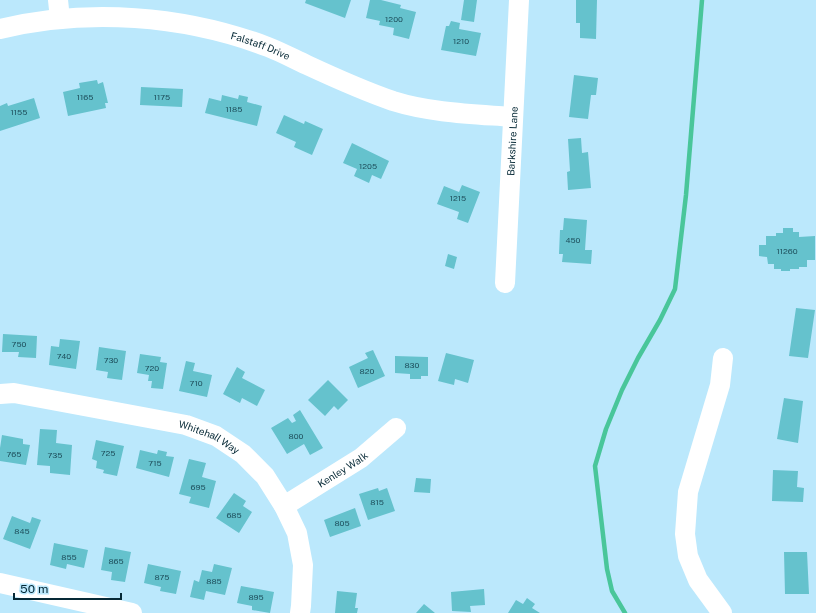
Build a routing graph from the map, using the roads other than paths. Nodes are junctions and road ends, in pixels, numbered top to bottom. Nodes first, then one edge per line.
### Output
1 (519, 0) edge
2 (59, 10) edge
3 (0, 29) edge
4 (513, 117) junction
5 (505, 283) dead end
6 (723, 358) dead end
7 (0, 394) edge
8 (396, 428) dead end
9 (284, 506) junction
10 (0, 583) edge
11 (123, 612) edge
12 (300, 613) edge
13 (722, 613) edge

1 - 4 street, Barkshire Lane
2 - 3 street, Falstaff Drive
2 - 4 street, Falstaff Drive
4 - 5 street, Barkshire Lane
6 - 13 street
7 - 9 street, Whitehall Way
8 - 9 street, Kenley Walk
9 - 12 street, Whitehall Way
10 - 11 street

